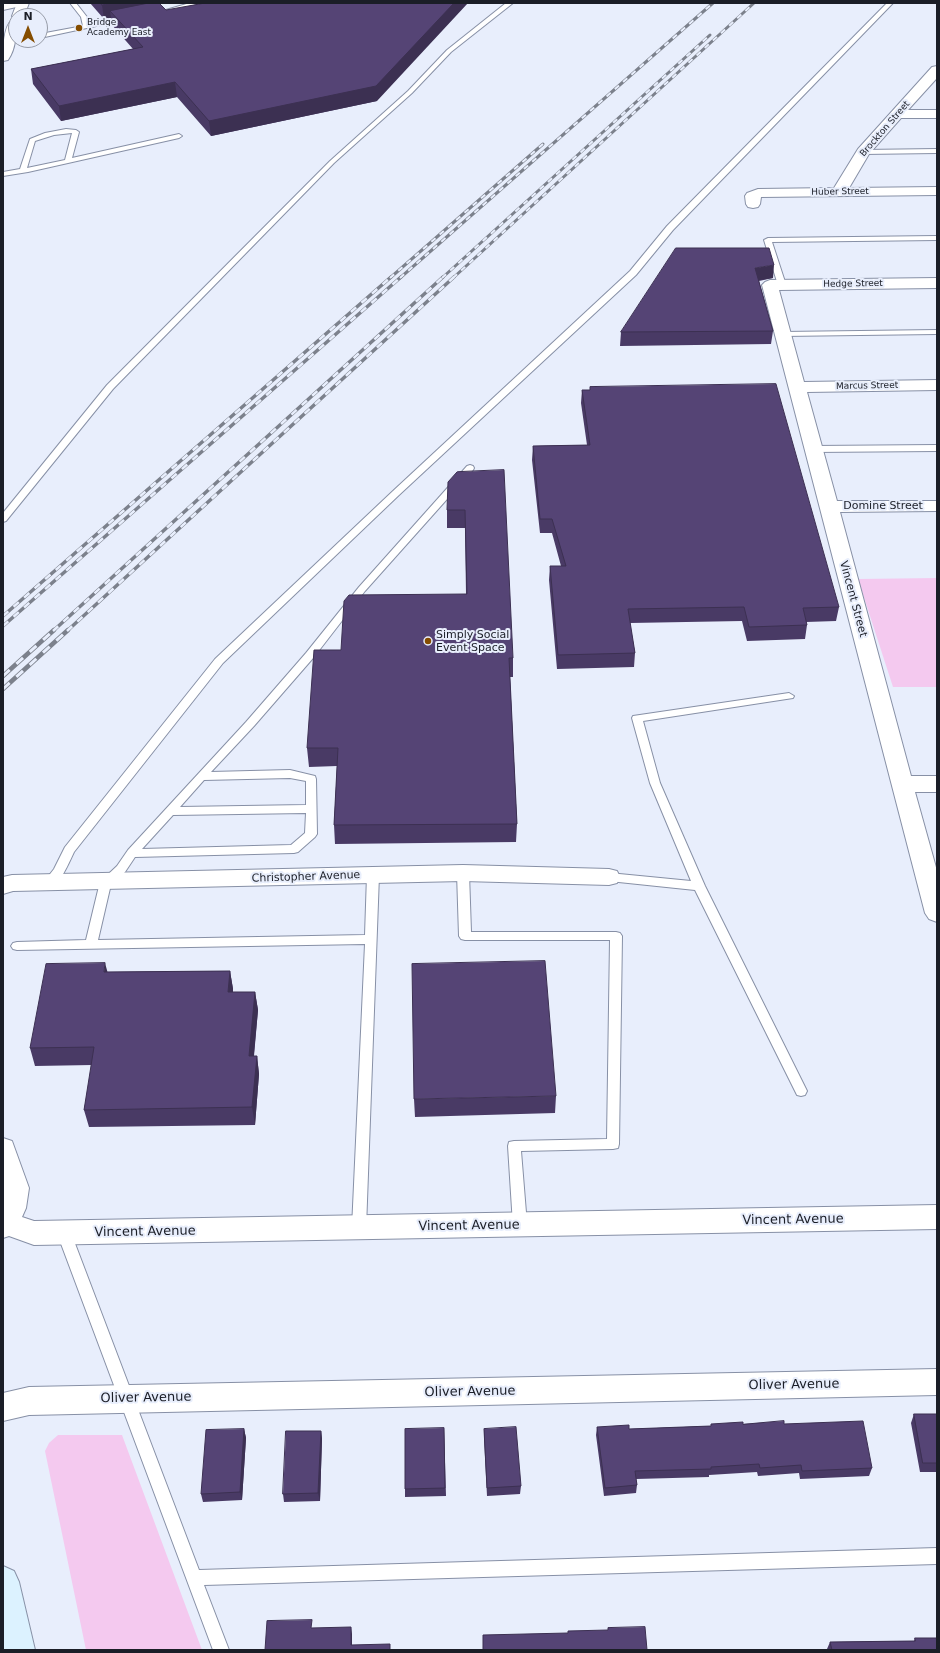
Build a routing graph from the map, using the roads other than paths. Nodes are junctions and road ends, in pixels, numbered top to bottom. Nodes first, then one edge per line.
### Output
1 (17, 3) edge
2 (73, 3) edge
3 (197, 3) edge
4 (510, 3) edge
5 (890, 3) edge
6 (3, 6) edge
7 (152, 14) edge
8 (131, 18) edge
9 (86, 27) junction
10 (48, 34) edge
11 (8, 48) edge
12 (3, 57) edge
13 (935, 76) edge
14 (898, 114) junction
15 (937, 114) edge
16 (179, 136) dead end
17 (937, 151) edge
18 (863, 152) junction
19 (68, 161) junction
20 (23, 171) junction
21 (3, 174) edge
22 (937, 191) edge
23 (839, 192) junction
24 (753, 204) dead end
25 (937, 238) edge
26 (937, 283) edge
27 (776, 285) junction
28 (937, 332) edge
29 (783, 334) junction
30 (937, 385) edge
31 (797, 387) junction
32 (937, 448) edge
33 (814, 449) junction
34 (470, 468) dead end
35 (937, 506) edge
36 (829, 507) junction
37 (3, 519) edge
38 (789, 696) dead end
39 (201, 776) junction
40 (903, 784) junction
41 (937, 784) edge
42 (311, 809) junction
43 (170, 811) junction
44 (132, 853) junction
45 (463, 872) junction
46 (373, 875) junction
47 (609, 877) joint
48 (932, 879) edge
49 (106, 882) junction
50 (49, 883) junction
51 (3, 886) edge
52 (700, 886) junction
53 (937, 913) edge
54 (371, 939) junction
55 (91, 945) junction
56 (17, 946) dead end
57 (801, 1091) dead end
58 (3, 1149) edge
59 (937, 1217) edge
60 (4, 1224) edge
61 (520, 1225) junction
62 (359, 1228) junction
63 (64, 1233) junction
64 (937, 1382) edge
65 (126, 1398) junction
66 (3, 1407) edge
67 (937, 1556) edge
68 (194, 1578) junction
69 (3, 1582) edge
70 (19, 1650) edge
71 (222, 1650) edge

1 - 6 street
2 - 9 lane
3 - 7 lane
4 - 37 lane
5 - 50 lane
8 - 9 lane
9 - 10 lane
11 - 12 street
13 - 14 street, Brockton Street
14 - 15 street
14 - 18 street, Brockton Street
16 - 19 lane
17 - 18 lane
18 - 23 street, Brockton Street
19 - 20 lane
19 - 20 lane
20 - 21 lane
22 - 23 street, Huber Street
23 - 24 street, Huber Street
25 - 27 lane
26 - 27 street, Hedge Street
27 - 29 street, Vincent Street
28 - 29 lane
29 - 31 street, Vincent Street
30 - 31 street, Marcus Street
31 - 33 street, Vincent Street
32 - 33 lane
33 - 36 street, Vincent Street
34 - 39 lane
35 - 36 street, Domine Street
36 - 40 street, Vincent Street
38 - 52 lane
39 - 42 lane
39 - 43 lane
40 - 41 street
40 - 48 street, Vincent Street
42 - 43 lane
42 - 44 lane
43 - 44 lane
44 - 49 lane
45 - 46 street, Christopher Avenue
45 - 47 street, Christopher Avenue
45 - 61 lane
46 - 49 street, Christopher Avenue
46 - 54 lane
47 - 52 lane
48 - 53 street, Vincent Street
49 - 50 street, Christopher Avenue
49 - 55 lane
50 - 51 street, Christopher Avenue
52 - 57 lane
54 - 55 lane
54 - 62 lane
55 - 56 lane
58 - 60 street
59 - 61 street, Vincent Avenue
60 - 63 street, Vincent Avenue
61 - 62 street, Vincent Avenue
62 - 63 street, Vincent Avenue
63 - 65 lane
64 - 65 street, Oliver Avenue
65 - 66 street, Oliver Avenue
65 - 68 lane
67 - 68 lane
68 - 71 lane
69 - 70 main road

